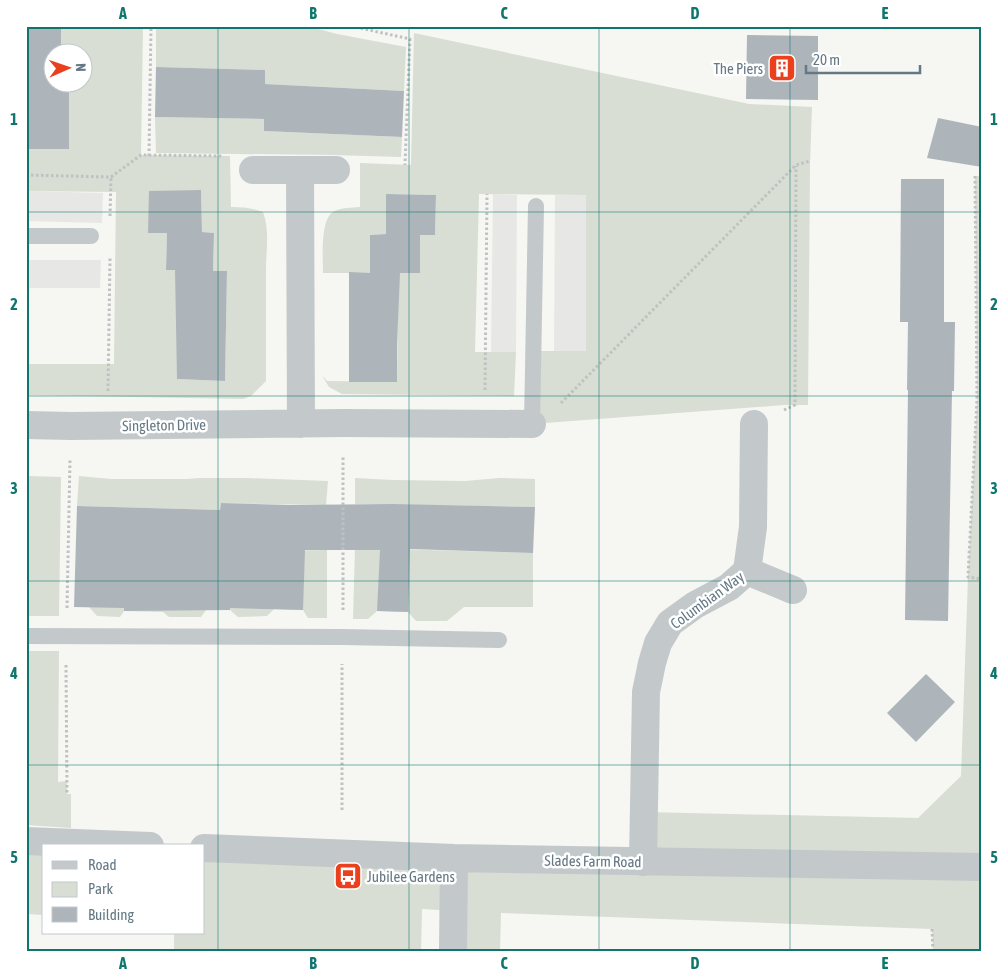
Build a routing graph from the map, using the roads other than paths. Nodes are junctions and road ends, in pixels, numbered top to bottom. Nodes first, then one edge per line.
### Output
1 (253, 170) road end
2 (300, 170) junction
3 (336, 170) dead end
4 (536, 206) dead end
5 (26, 236) edge
6 (91, 236) dead end
7 (301, 424) junction
8 (532, 424) joint
9 (754, 424) road end
10 (26, 425) edge
11 (747, 571) junction
12 (794, 590) dead end
13 (26, 636) edge
14 (499, 640) dead end
15 (26, 841) edge
16 (100, 844) edge
17 (205, 848) edge
18 (454, 858) junction
19 (643, 862) junction
20 (982, 868) edge
21 (453, 951) edge

1 - 2 street
2 - 3 street
2 - 7 street
4 - 8 lane
5 - 6 lane
7 - 8 street, Singleton Drive
7 - 10 street, Singleton Drive
9 - 11 street, Columbian Way
11 - 12 street
11 - 19 street, Columbian Way
13 - 14 lane
15 - 16 street
17 - 18 street, Slades Farm Road
18 - 19 street, Slades Farm Road
18 - 21 street
19 - 20 street, Slades Farm Road

